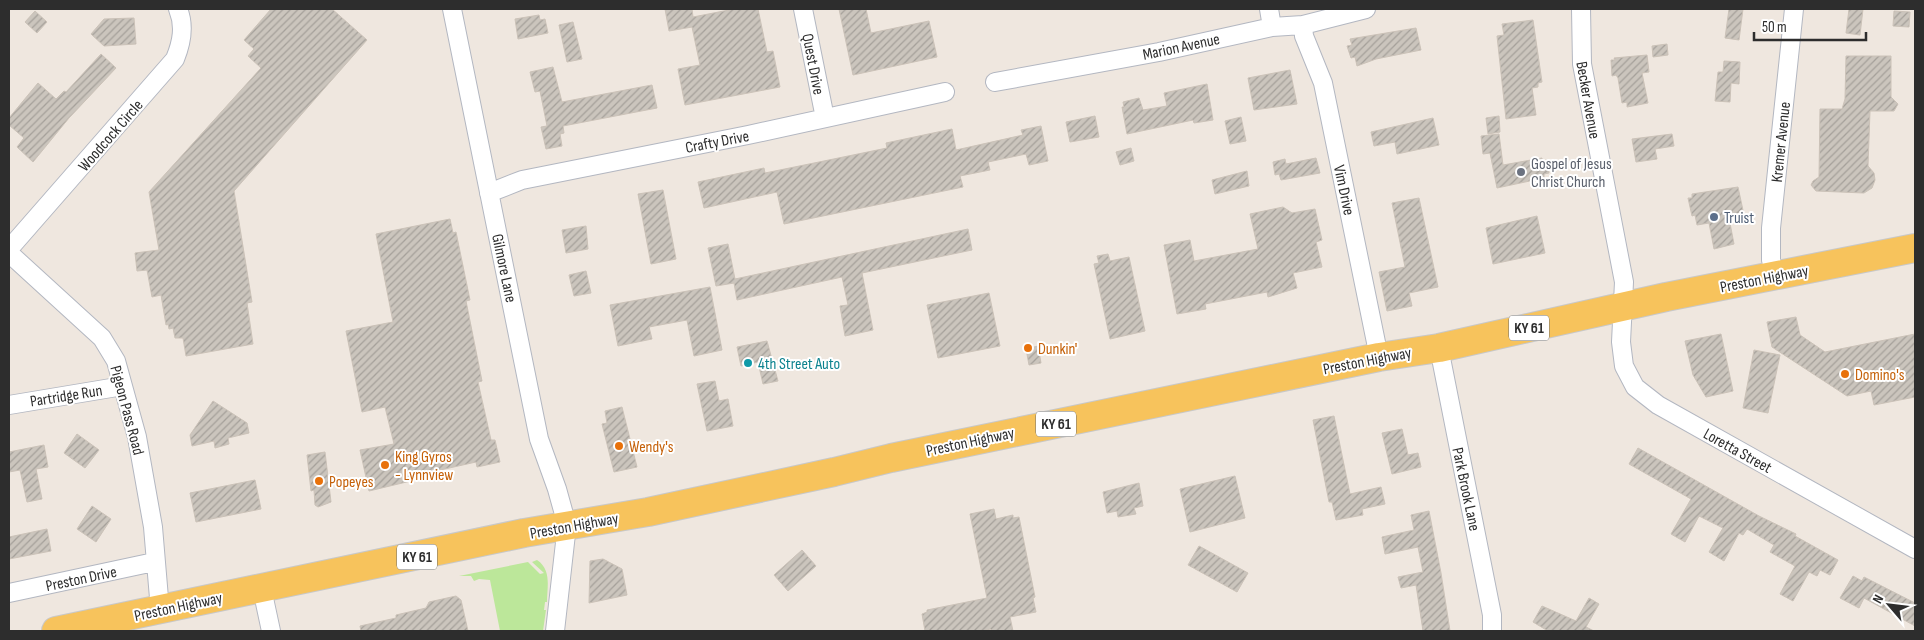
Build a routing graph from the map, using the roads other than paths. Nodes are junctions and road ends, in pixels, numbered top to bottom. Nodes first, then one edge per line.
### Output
1 (178, 9) edge
2 (452, 9) edge
3 (803, 9) edge
4 (1269, 9) edge
5 (1366, 9) edge
6 (1581, 9) edge
7 (1794, 9) edge
8 (1303, 26) junction
9 (1272, 27) junction
10 (995, 82) dead end
11 (945, 92) dead end
12 (825, 118) junction
13 (489, 193) junction
14 (9, 248) edge
15 (1915, 248) edge
16 (9, 253) edge
17 (1775, 275) junction
18 (1622, 308) junction
19 (1439, 348) junction
20 (1379, 357) junction
21 (123, 386) junction
22 (9, 405) edge
23 (567, 525) junction
24 (1915, 549) edge
25 (154, 562) junction
26 (262, 589) junction
27 (9, 592) edge
28 (160, 610) junction
29 (56, 631) edge
30 (271, 631) edge
31 (555, 631) edge
32 (1492, 631) edge

1 - 14 street, Woodcock Circle
2 - 13 street, Gilmore Lane
3 - 12 street, Quest Drive
4 - 9 street
5 - 8 street, Marion Avenue
6 - 18 street, Becker Avenue
7 - 17 street, Kremer Avenue
8 - 9 street, Marion Avenue
8 - 20 street, Vim Drive
9 - 10 street, Marion Avenue
11 - 12 street, Crafty Drive
12 - 13 street, Crafty Drive
13 - 23 street, Gilmore Lane
15 - 17 main road, Preston Highway / KY 61
16 - 21 street, Pigeon Pass Road
17 - 18 main road, Preston Highway / KY 61
18 - 19 main road, Preston Highway / KY 61
18 - 24 street, Loretta Street
19 - 20 main road, Preston Highway / KY 61
19 - 32 street, Park Brook Lane
20 - 23 main road, Preston Highway / KY 61
21 - 22 street, Partridge Run
21 - 25 street, Pigeon Pass Road
23 - 26 main road, Preston Highway / KY 61
23 - 31 street
25 - 27 street, Preston Drive
25 - 28 street, Pigeon Pass Road
26 - 28 main road, Preston Highway / KY 61
26 - 30 street
28 - 29 main road, Preston Highway / KY 61

